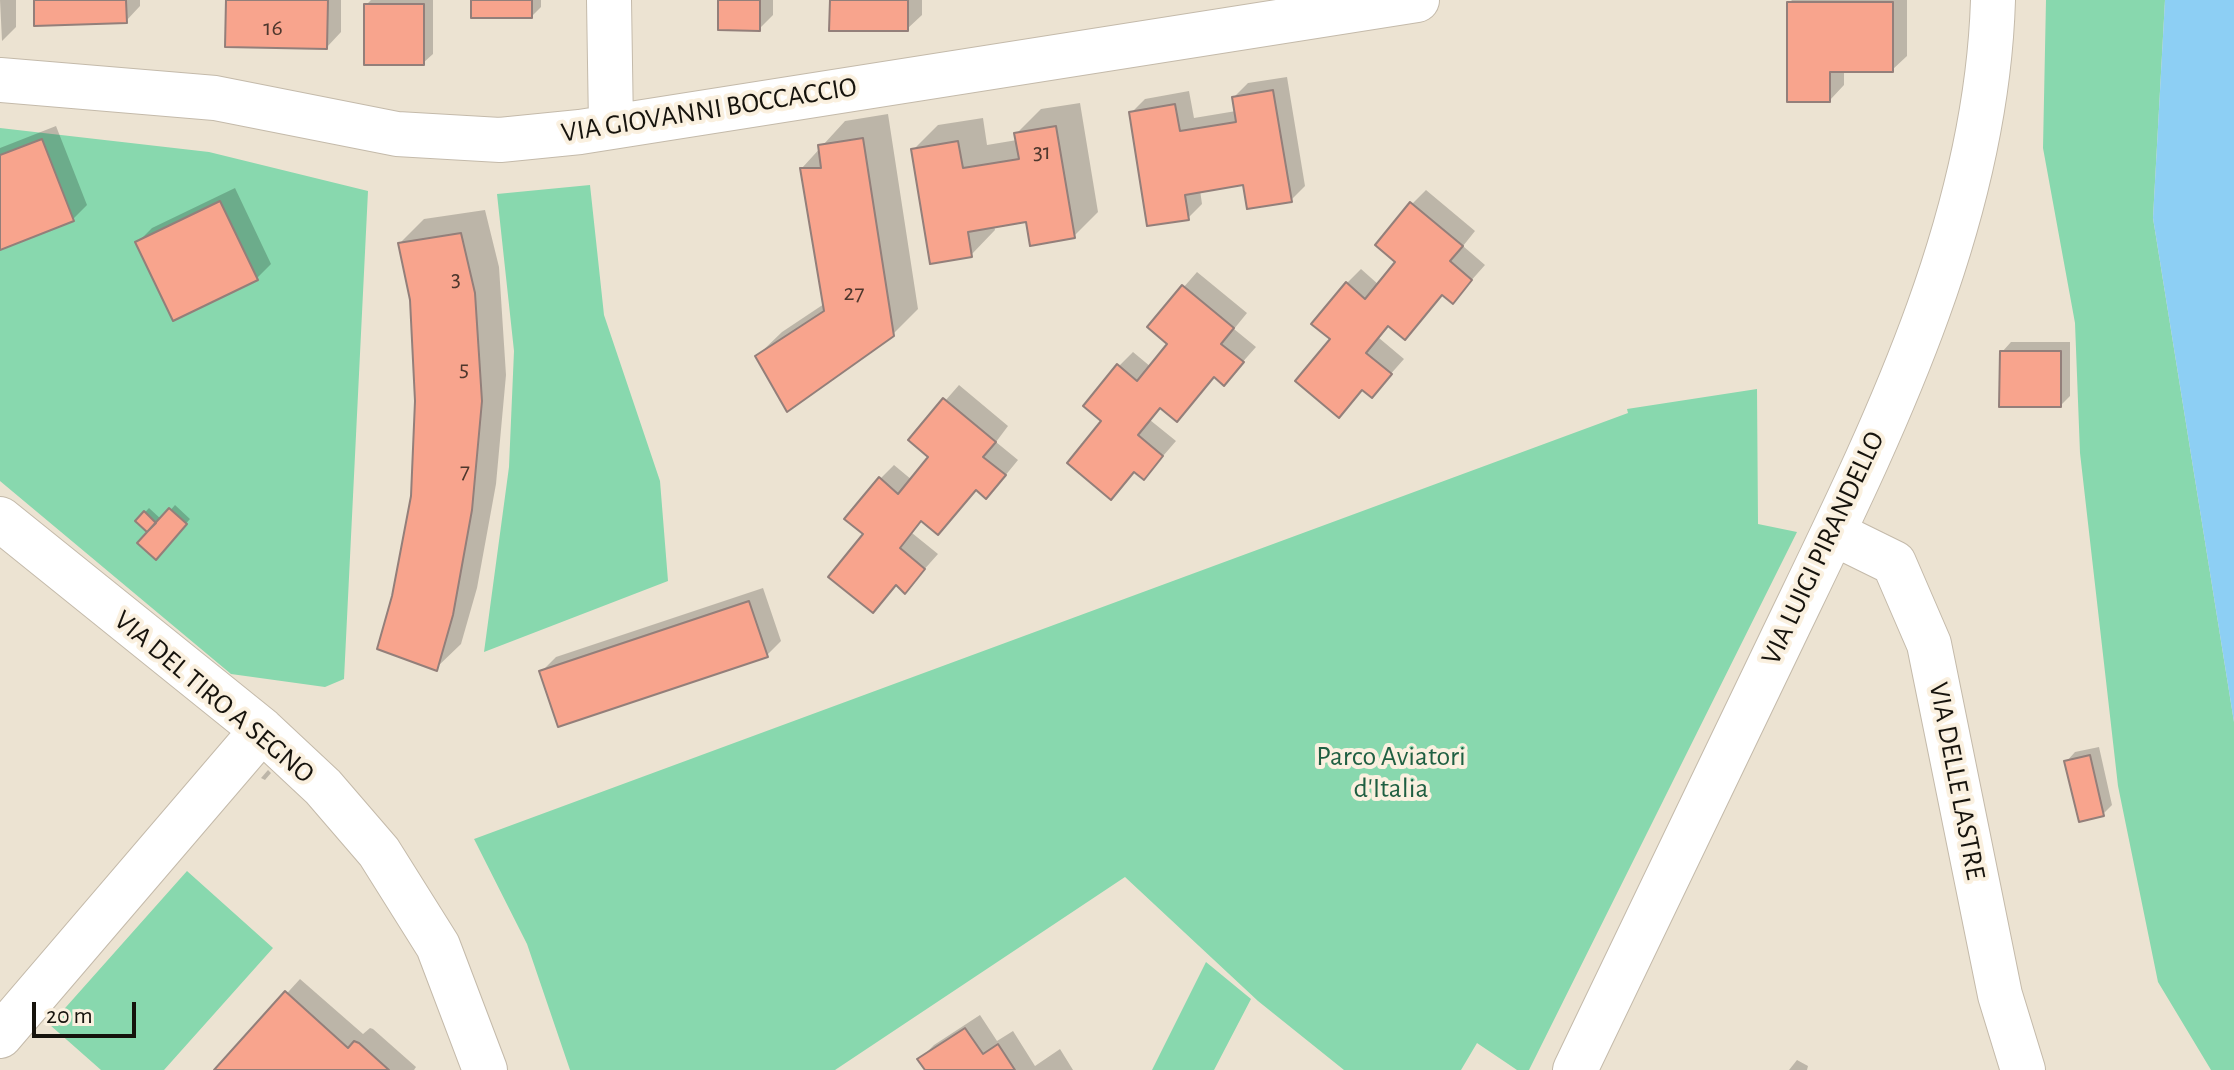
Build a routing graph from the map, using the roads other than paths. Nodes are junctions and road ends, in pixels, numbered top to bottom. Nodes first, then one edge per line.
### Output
1 (609, 0) edge
2 (1417, 0) edge
3 (1993, 0) edge
4 (1270, 11) edge
5 (0, 80) edge
6 (611, 126) junction
7 (0, 519) edge
8 (1833, 533) junction
9 (262, 730) junction
10 (0, 1036) edge
11 (485, 1070) edge
12 (1575, 1070) edge
13 (2023, 1070) edge

1 - 6 street
2 - 4 street, VIA GIOVANNI BOCCACCIO
3 - 8 street, VIA LUIGI PIRANDELLO
4 - 6 street, VIA GIOVANNI BOCCACCIO
5 - 6 street, VIA GIOVANNI BOCCACCIO
7 - 9 street, VIA DEL TIRO A SEGNO
8 - 12 street, VIA LUIGI PIRANDELLO
8 - 13 street, VIA DELLE LASTRE
9 - 10 street
9 - 11 street, VIA DEL TIRO A SEGNO

